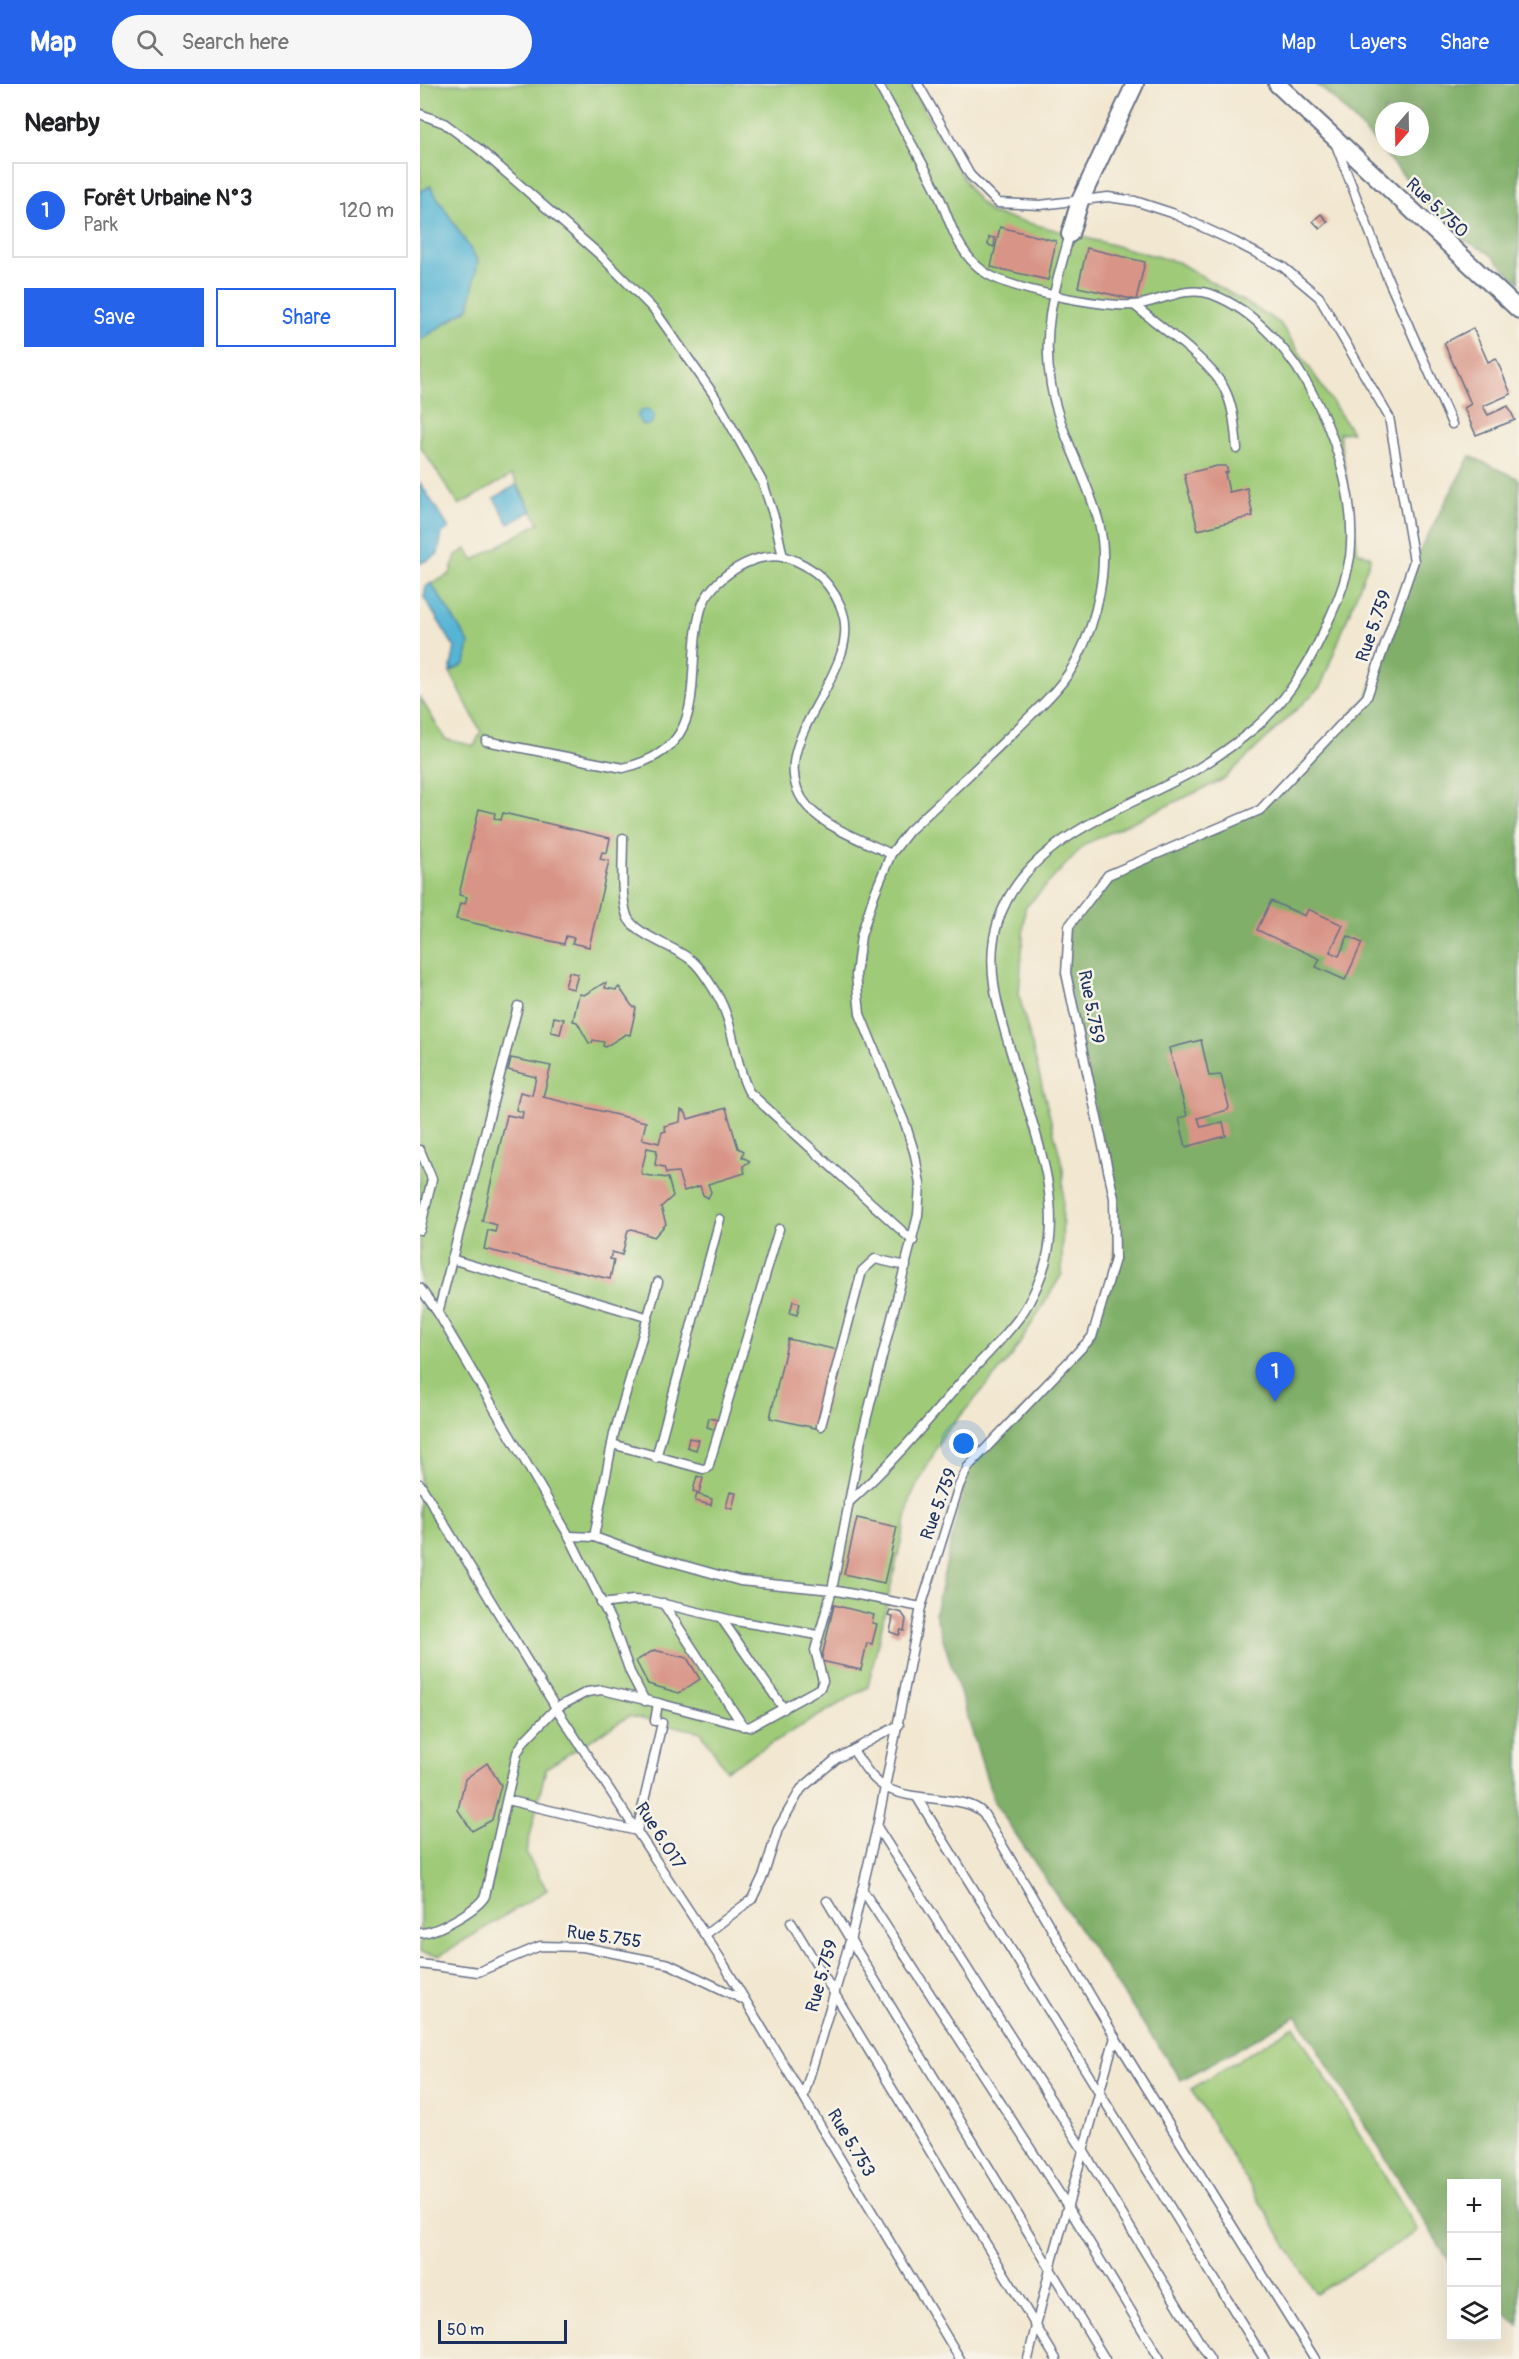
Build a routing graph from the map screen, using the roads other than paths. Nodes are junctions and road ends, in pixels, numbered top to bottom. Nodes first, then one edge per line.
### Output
1 (878, 84) edge
2 (918, 84) edge
3 (1135, 84) edge
4 (1276, 84) edge
5 (420, 114) edge
6 (1335, 140) junction
7 (1080, 201) junction
8 (1070, 234) joint
9 (1052, 297) junction
10 (1134, 305) junction
11 (1519, 310) edge
12 (1452, 424) dead end
13 (1237, 449) dead end
14 (783, 557) junction
15 (486, 741) dead end
16 (623, 838) dead end
17 (891, 854) junction
18 (518, 1006) dead end
19 (420, 1150) edge
20 (720, 1219) dead end
21 (779, 1229) dead end
22 (420, 1230) edge
23 (913, 1241) junction
24 (451, 1258) junction
25 (906, 1266) junction
26 (658, 1282) dead end
27 (420, 1288) edge
28 (438, 1313) junction
29 (646, 1317) junction
30 (821, 1426) dead end
31 (612, 1444) junction
32 (656, 1458) junction
33 (420, 1484) edge
34 (848, 1503) junction
35 (569, 1536) junction
36 (594, 1537) junction
37 (832, 1590) junction
38 (663, 1603) junction
39 (601, 1604) junction
40 (921, 1607) junction
41 (721, 1618) junction
42 (818, 1635) junction
43 (645, 1701) junction
44 (658, 1704) junction
45 (556, 1708) junction
46 (784, 1708) junction
47 (899, 1725) junction
48 (743, 1726) junction
49 (853, 1750) junction
50 (886, 1788) junction
51 (918, 1799) junction
52 (507, 1800) junction
53 (877, 1827) junction
54 (637, 1831) junction
55 (862, 1889) junction
56 (827, 1901) dead end
57 (791, 1922) dead end
58 (420, 1933) edge
59 (705, 1935) junction
60 (850, 1941) junction
61 (711, 1945) joint
62 (420, 1964) edge
63 (834, 1993) junction
64 (744, 2000) junction
65 (1115, 2037) junction
66 (1100, 2092) junction
67 (804, 2095) junction
68 (1083, 2150) junction
69 (1067, 2205) junction
70 (1050, 2269) junction
71 (1036, 2328) junction
72 (960, 2359) edge
73 (1028, 2359) edge
74 (1056, 2359) edge
75 (1105, 2359) edge
76 (1160, 2359) edge
77 (1210, 2359) edge
78 (1264, 2359) edge
79 (1315, 2359) edge

1 - 9 lane
2 - 7 lane
3 - 7 street
4 - 6 street, Rue 5.750
5 - 14 lane
6 - 11 street, Rue 5.750
6 - 12 lane
7 - 8 street
7 - 40 lane, Rue 5.759
8 - 9 lane
9 - 10 lane
9 - 17 lane
10 - 13 lane
10 - 34 lane
14 - 15 lane
14 - 17 lane
16 - 23 lane
17 - 23 lane
18 - 24 lane
19 - 22 lane
20 - 32 lane
21 - 32 lane
23 - 25 lane
24 - 28 lane
24 - 29 lane
25 - 30 lane
25 - 34 lane
26 - 29 lane
27 - 28 lane
28 - 35 lane
29 - 31 lane
31 - 32 lane
31 - 36 lane
33 - 45 lane, Rue 6.017
34 - 37 lane
35 - 36 lane
35 - 39 lane
36 - 37 lane
37 - 40 lane
37 - 42 lane
38 - 39 lane
38 - 41 lane
38 - 48 lane
39 - 43 lane
40 - 47 lane, Rue 5.759
41 - 42 lane
41 - 46 lane
42 - 46 lane
43 - 44 lane
43 - 45 lane
44 - 48 lane
44 - 54 lane
45 - 52 lane
45 - 54 lane, Rue 6.017
46 - 48 lane
47 - 49 lane
47 - 50 lane, Rue 5.759
49 - 50 lane
49 - 59 lane
50 - 51 lane
50 - 53 lane, Rue 5.759
51 - 65 lane
51 - 66 lane
52 - 54 lane
52 - 58 lane
53 - 55 lane, Rue 5.759
53 - 68 lane
54 - 59 lane, Rue 6.017
55 - 60 lane, Rue 5.759
55 - 69 lane
56 - 60 lane
57 - 63 lane
59 - 61 lane, Rue 6.017
60 - 63 lane, Rue 5.759
60 - 70 lane
61 - 64 lane, Rue 5.753
62 - 64 lane, Rue 5.755
63 - 67 lane, Rue 5.759
63 - 71 lane
64 - 67 lane, Rue 5.753
65 - 66 lane
65 - 79 lane
66 - 68 lane
66 - 78 lane
67 - 72 lane, Rue 5.753
68 - 69 lane
68 - 77 lane
69 - 70 lane
69 - 76 lane
70 - 71 lane
70 - 75 lane
71 - 73 lane
71 - 74 lane

